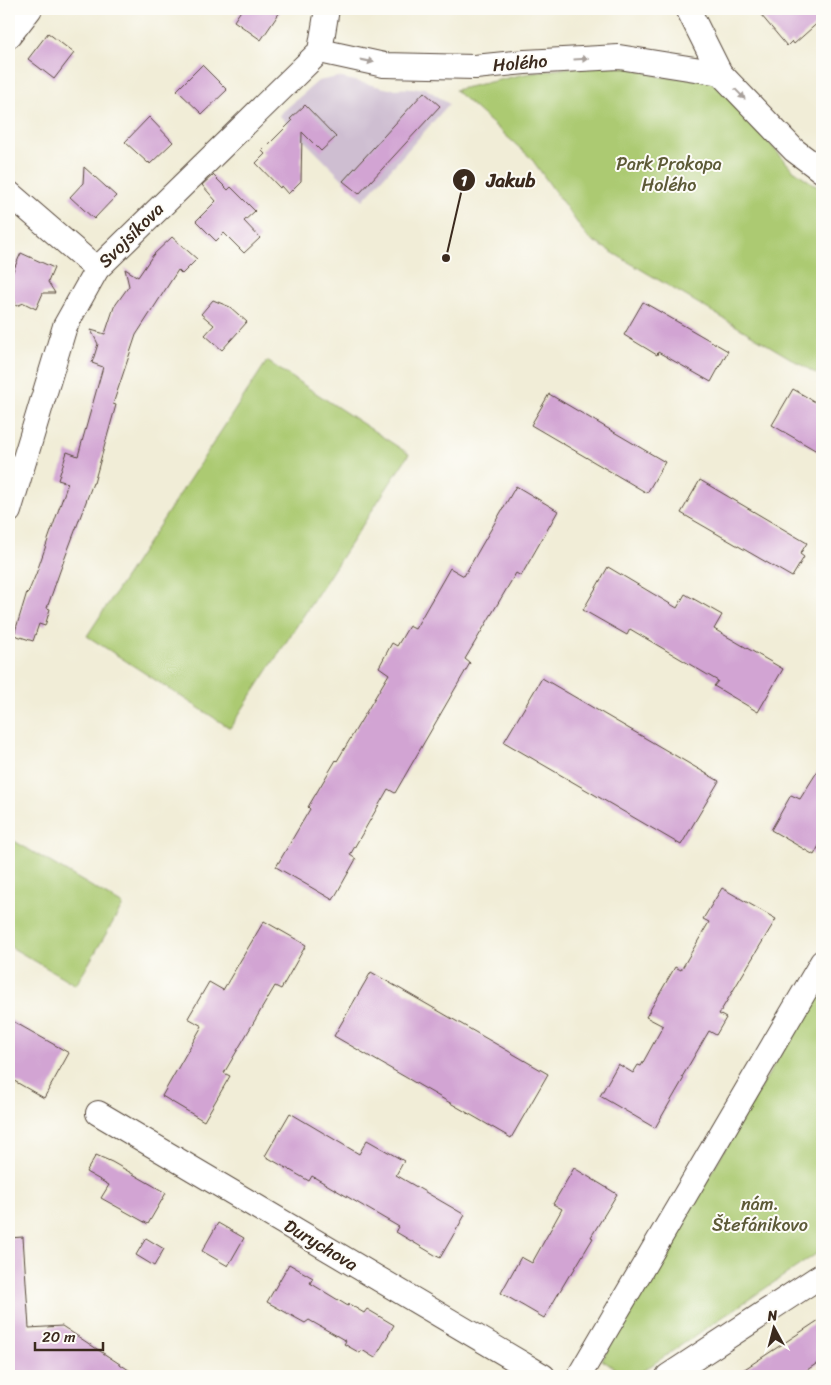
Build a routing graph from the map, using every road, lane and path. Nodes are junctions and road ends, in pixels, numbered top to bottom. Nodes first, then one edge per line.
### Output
1 (30, 9) edge
2 (327, 9) edge
3 (688, 9) edge
4 (9, 36) edge
5 (320, 51) junction
6 (720, 73) junction
7 (822, 171) edge
8 (9, 193) edge
9 (97, 269) junction
10 (9, 511) edge
11 (822, 962) edge
12 (98, 1113) dead end
13 (822, 1275) edge
14 (543, 1376) edge
15 (579, 1376) edge
16 (668, 1376) edge

1 - 4 street
2 - 5 street
3 - 6 street
5 -> 6 street, Holého
5 - 9 street, Svojsíkova
6 -> 7 street
8 - 9 street
9 - 10 street, Svojsíkova
11 - 15 street
12 - 14 street, Durychova
13 - 16 street

